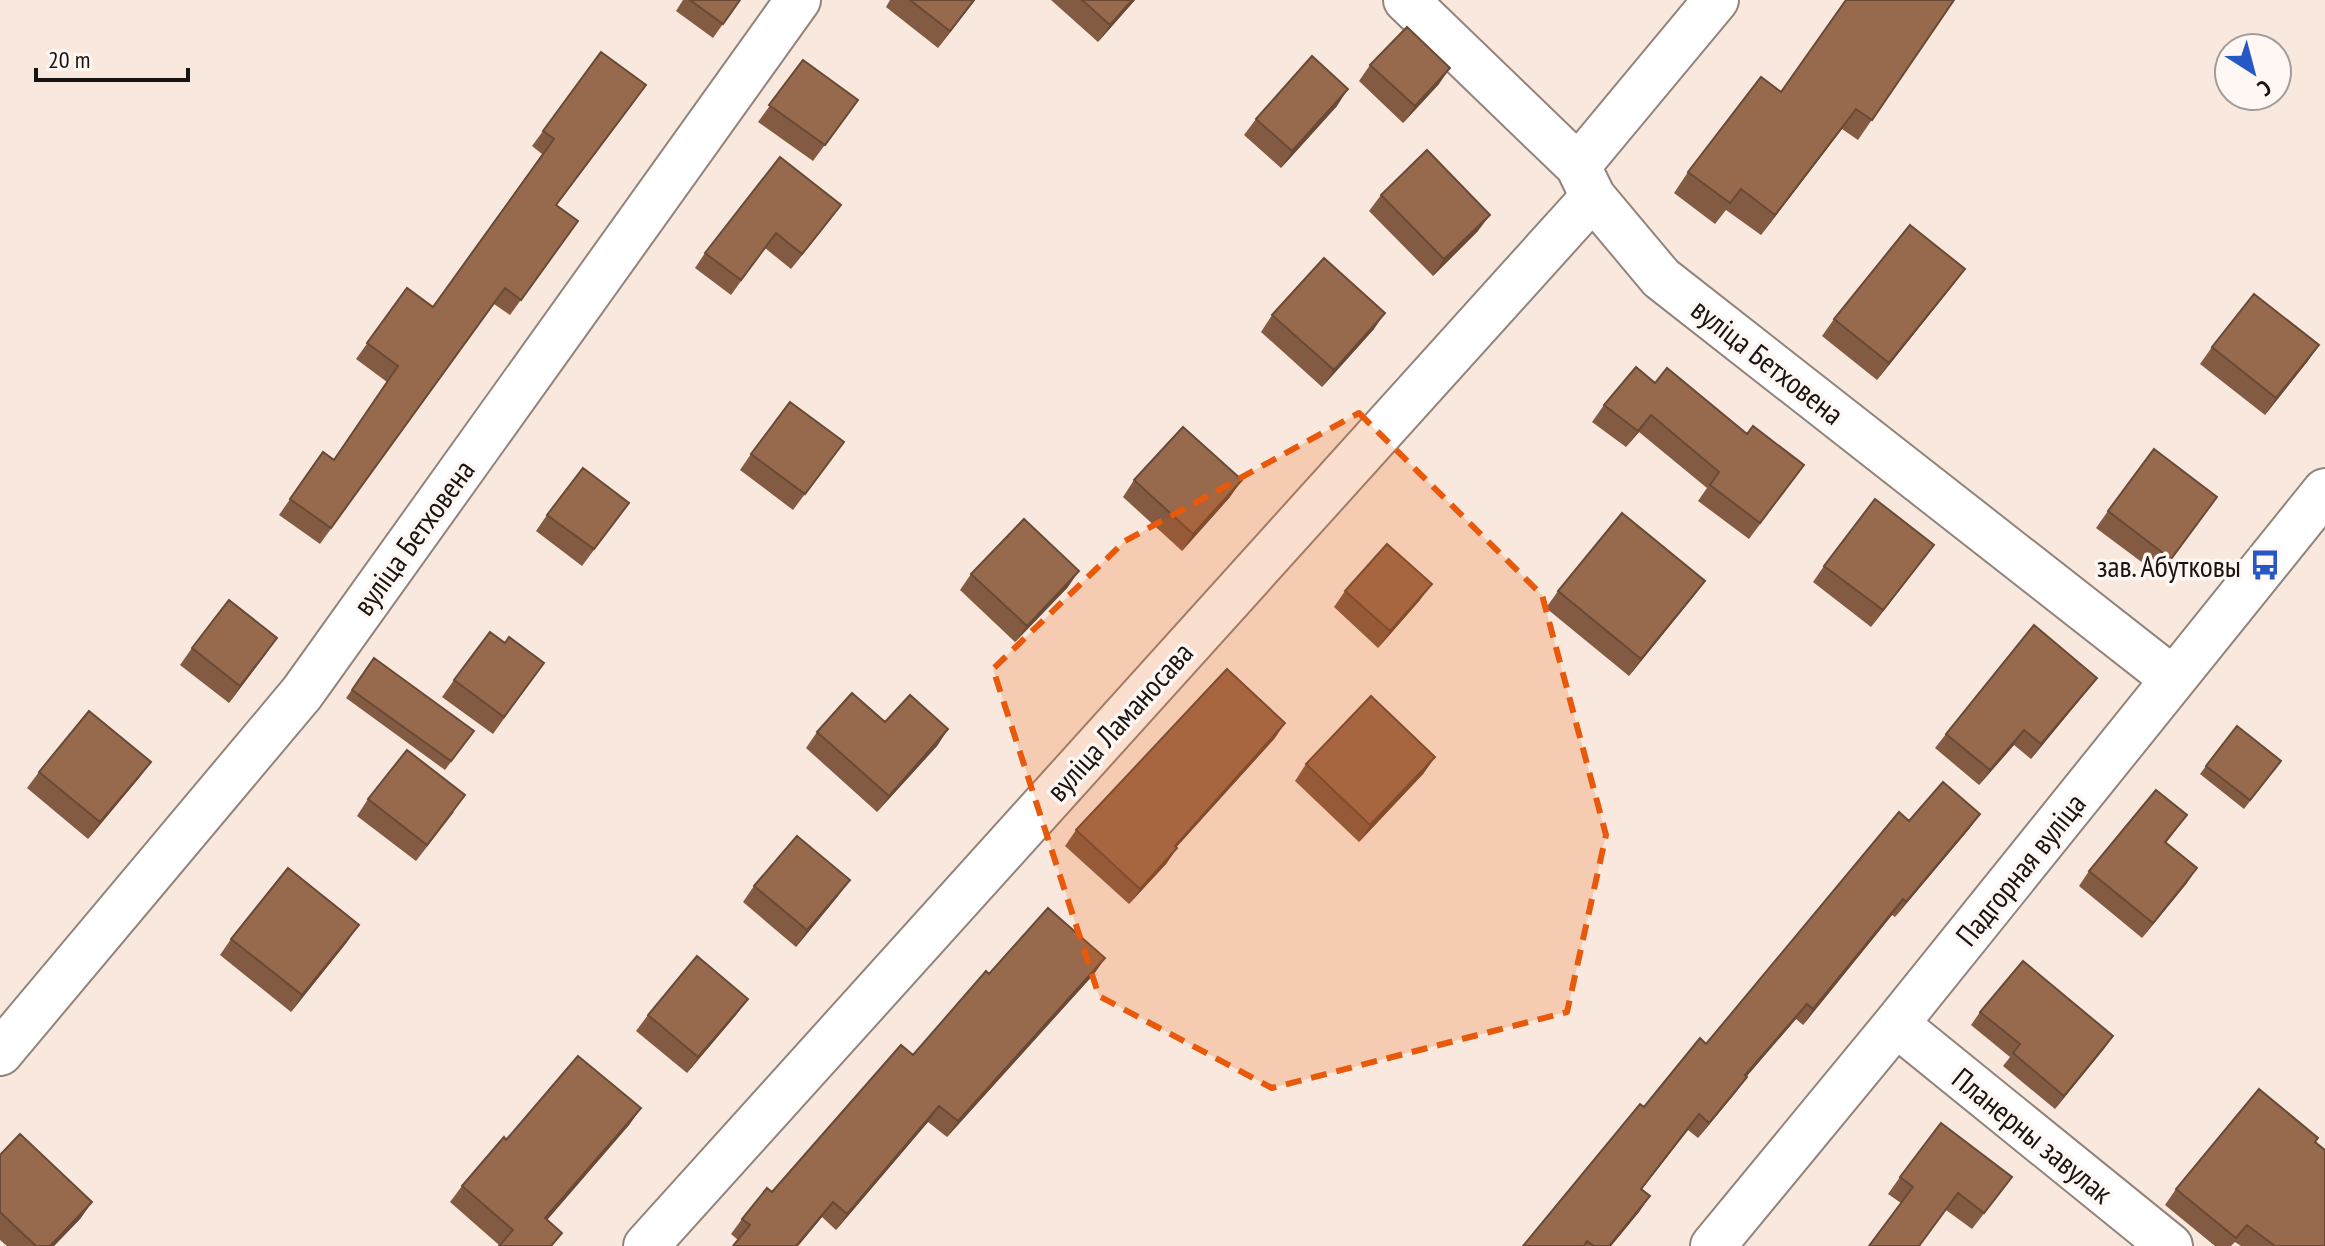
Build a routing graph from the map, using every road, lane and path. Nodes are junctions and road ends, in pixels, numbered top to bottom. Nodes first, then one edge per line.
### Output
1 (798, 0) edge
2 (1406, 0) edge
3 (1716, 0) edge
4 (1586, 182) junction
5 (2325, 491) edge
6 (2173, 679) junction
7 (1896, 1024) junction
8 (0, 1053) edge
9 (646, 1246) edge
10 (1713, 1246) edge
11 (2170, 1246) edge

1 - 8 street, вуліца Бетховена
2 - 4 street, вуліца Бетховена
3 - 4 street, вуліца Ламаносава
4 - 6 street, вуліца Бетховена
4 - 9 street, вуліца Ламаносава
5 - 6 street, Падгорная вуліца
6 - 7 street, Падгорная вуліца
7 - 10 street, Падгорная вуліца
7 - 11 street, Планерны завулак

